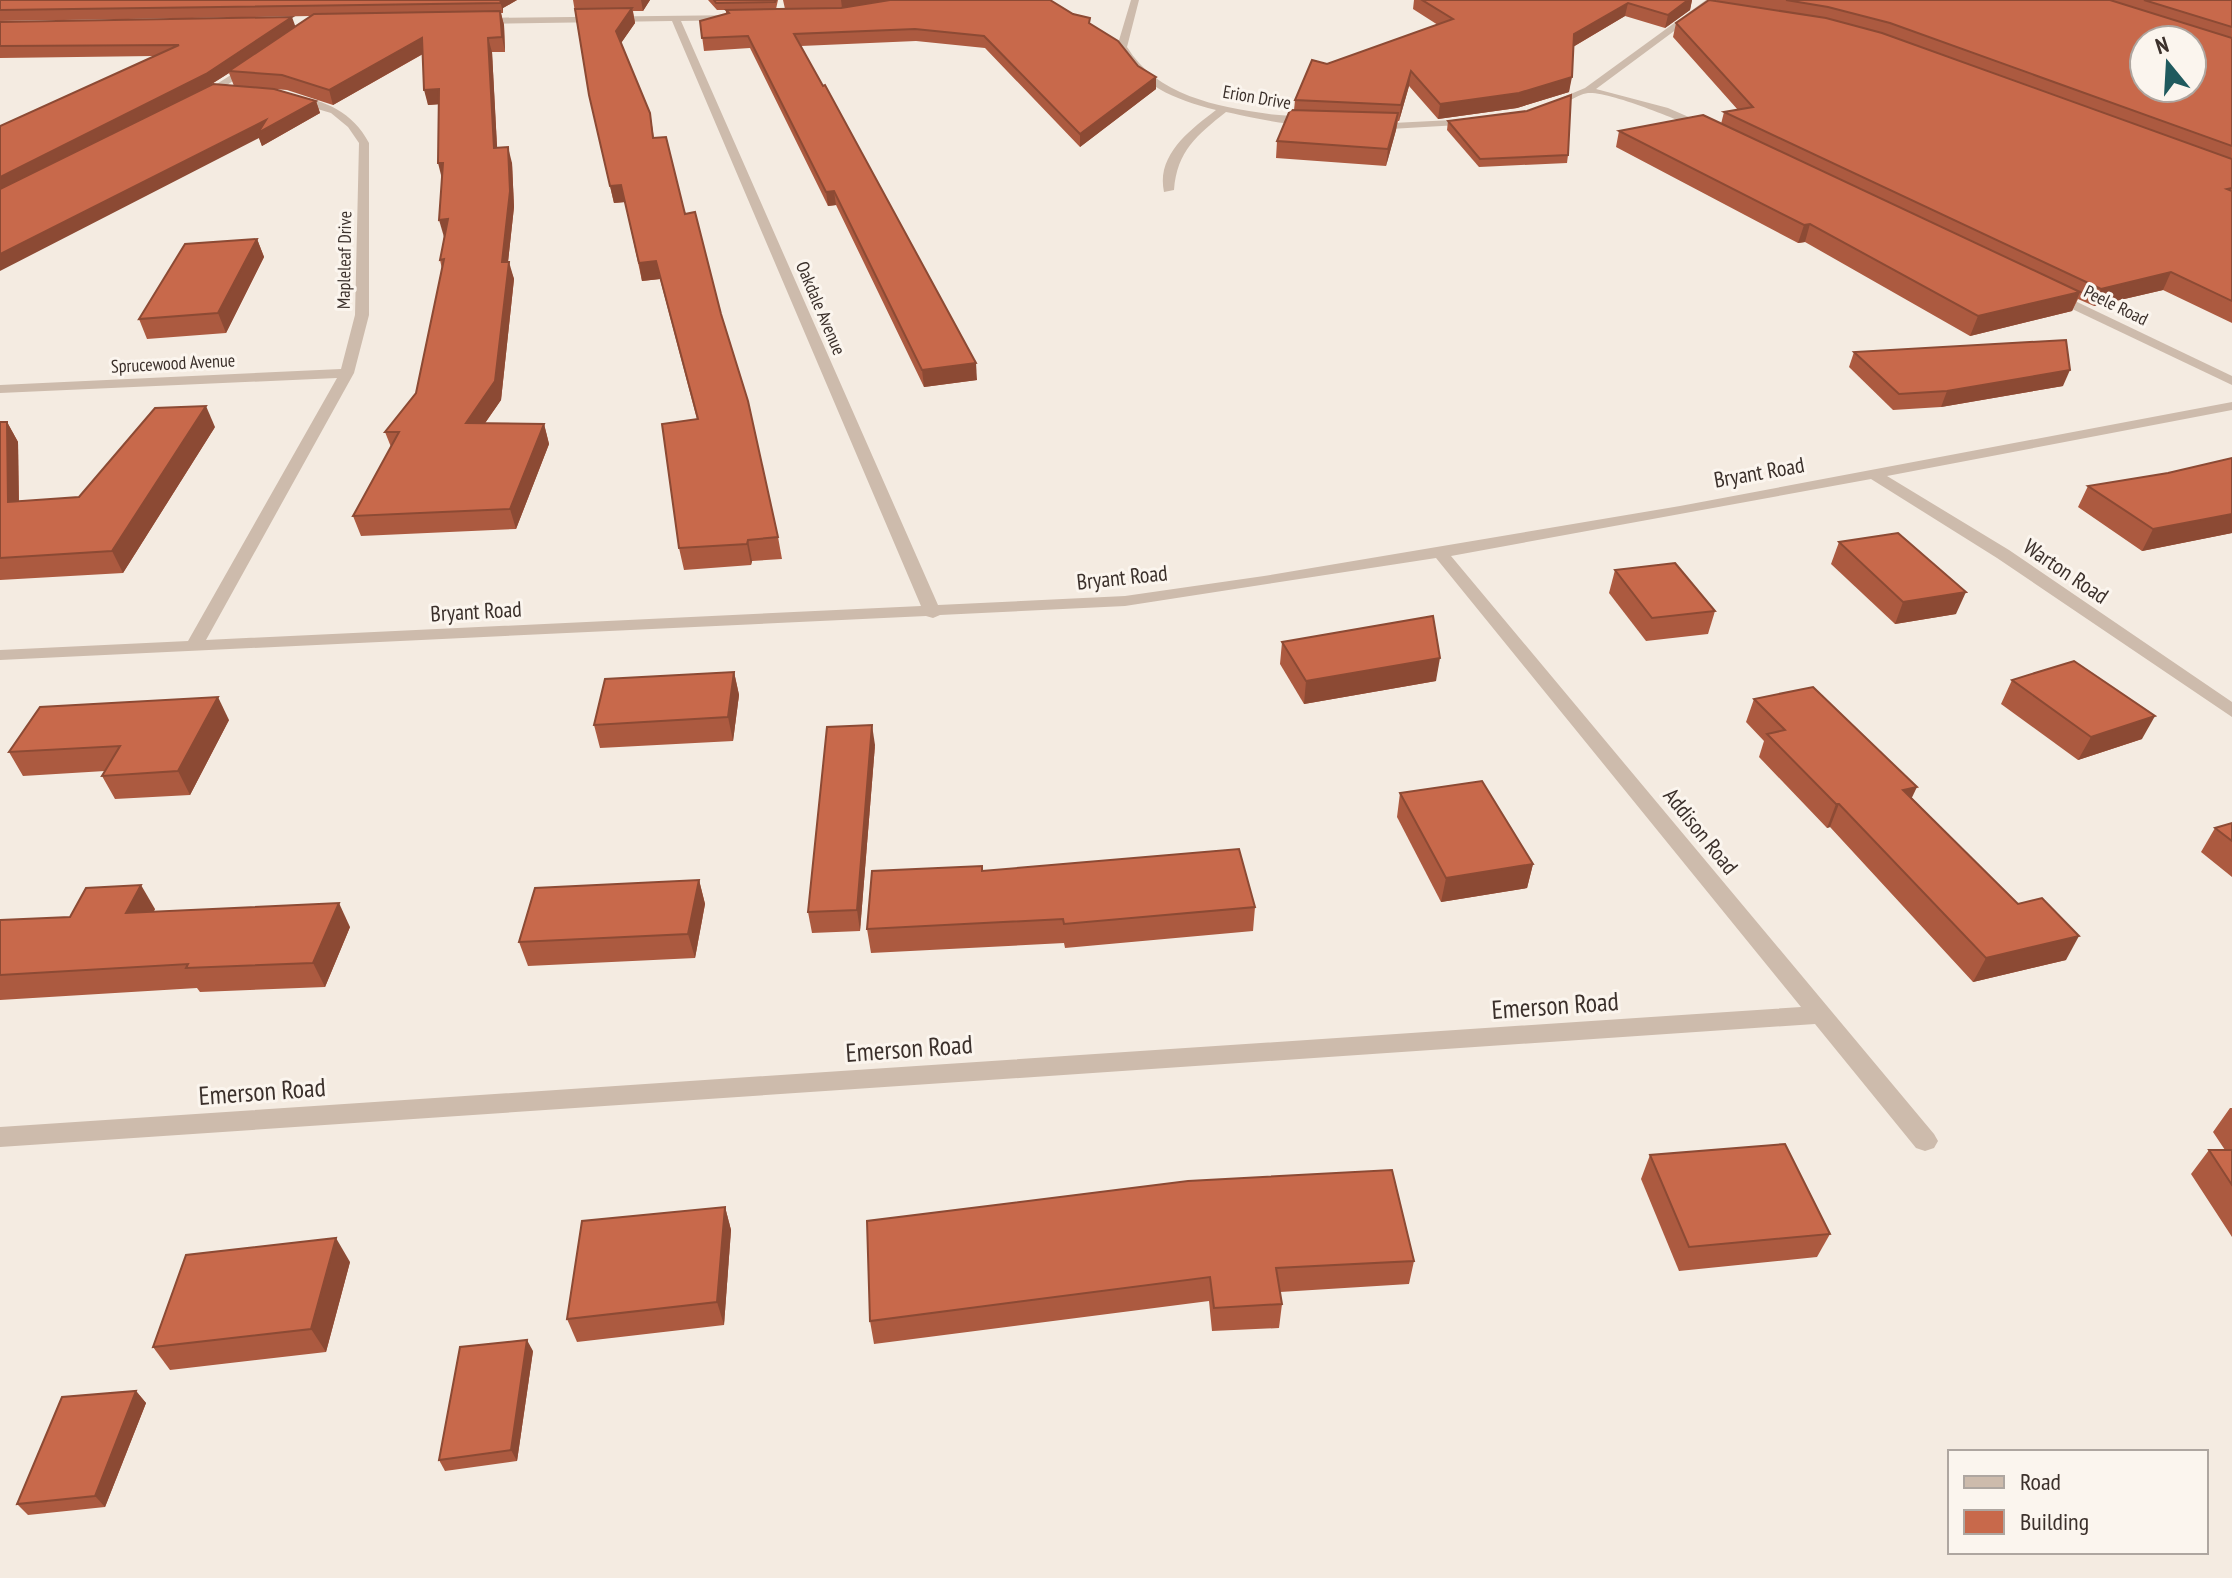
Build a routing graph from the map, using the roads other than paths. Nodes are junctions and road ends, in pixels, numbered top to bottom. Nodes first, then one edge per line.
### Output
1 (1135, 0) edge
2 (1690, 4) dead end
3 (1711, 5) edge
4 (751, 16) edge
5 (675, 18) junction
6 (471, 22) edge
7 (264, 57) edge
8 (215, 90) junction
9 (1588, 90) junction
10 (244, 93) edge
11 (273, 96) edge
12 (188, 105) edge
13 (1542, 108) edge
14 (1223, 109) junction
15 (1485, 121) edge
16 (1329, 124) edge
17 (1355, 126) edge
18 (1720, 135) edge
19 (1168, 190) dead end
20 (2042, 289) edge
21 (347, 373) junction
22 (2232, 381) edge
23 (0, 389) edge
24 (2232, 406) edge
25 (1871, 473) junction
26 (1440, 553) junction
27 (933, 613) junction
28 (194, 646) junction
29 (0, 655) edge
30 (2232, 711) edge
31 (1821, 1015) junction
32 (0, 1137) edge
33 (1925, 1141) dead end

1 - 14 street, Erion Drive
2 - 3 street
3 - 9 street
4 - 5 street
5 - 6 street
5 - 27 street, Oakdale Avenue
7 - 8 street
8 - 10 street
8 - 12 street
9 - 13 street
9 - 18 street
11 - 21 street, Mapleleaf Drive
14 - 16 street, Erion Drive
14 - 19 street
15 - 17 street
20 - 22 street, Peele Road
21 - 23 street, Sprucewood Avenue
21 - 28 street, Mapleleaf Drive
24 - 25 street, Bryant Road
25 - 26 street, Bryant Road
25 - 30 street, Warton Road
26 - 27 street, Bryant Road
26 - 31 street, Addison Road
27 - 28 street, Bryant Road
28 - 29 street, Bryant Road
31 - 32 street, Emerson Road
31 - 33 street, Addison Road

